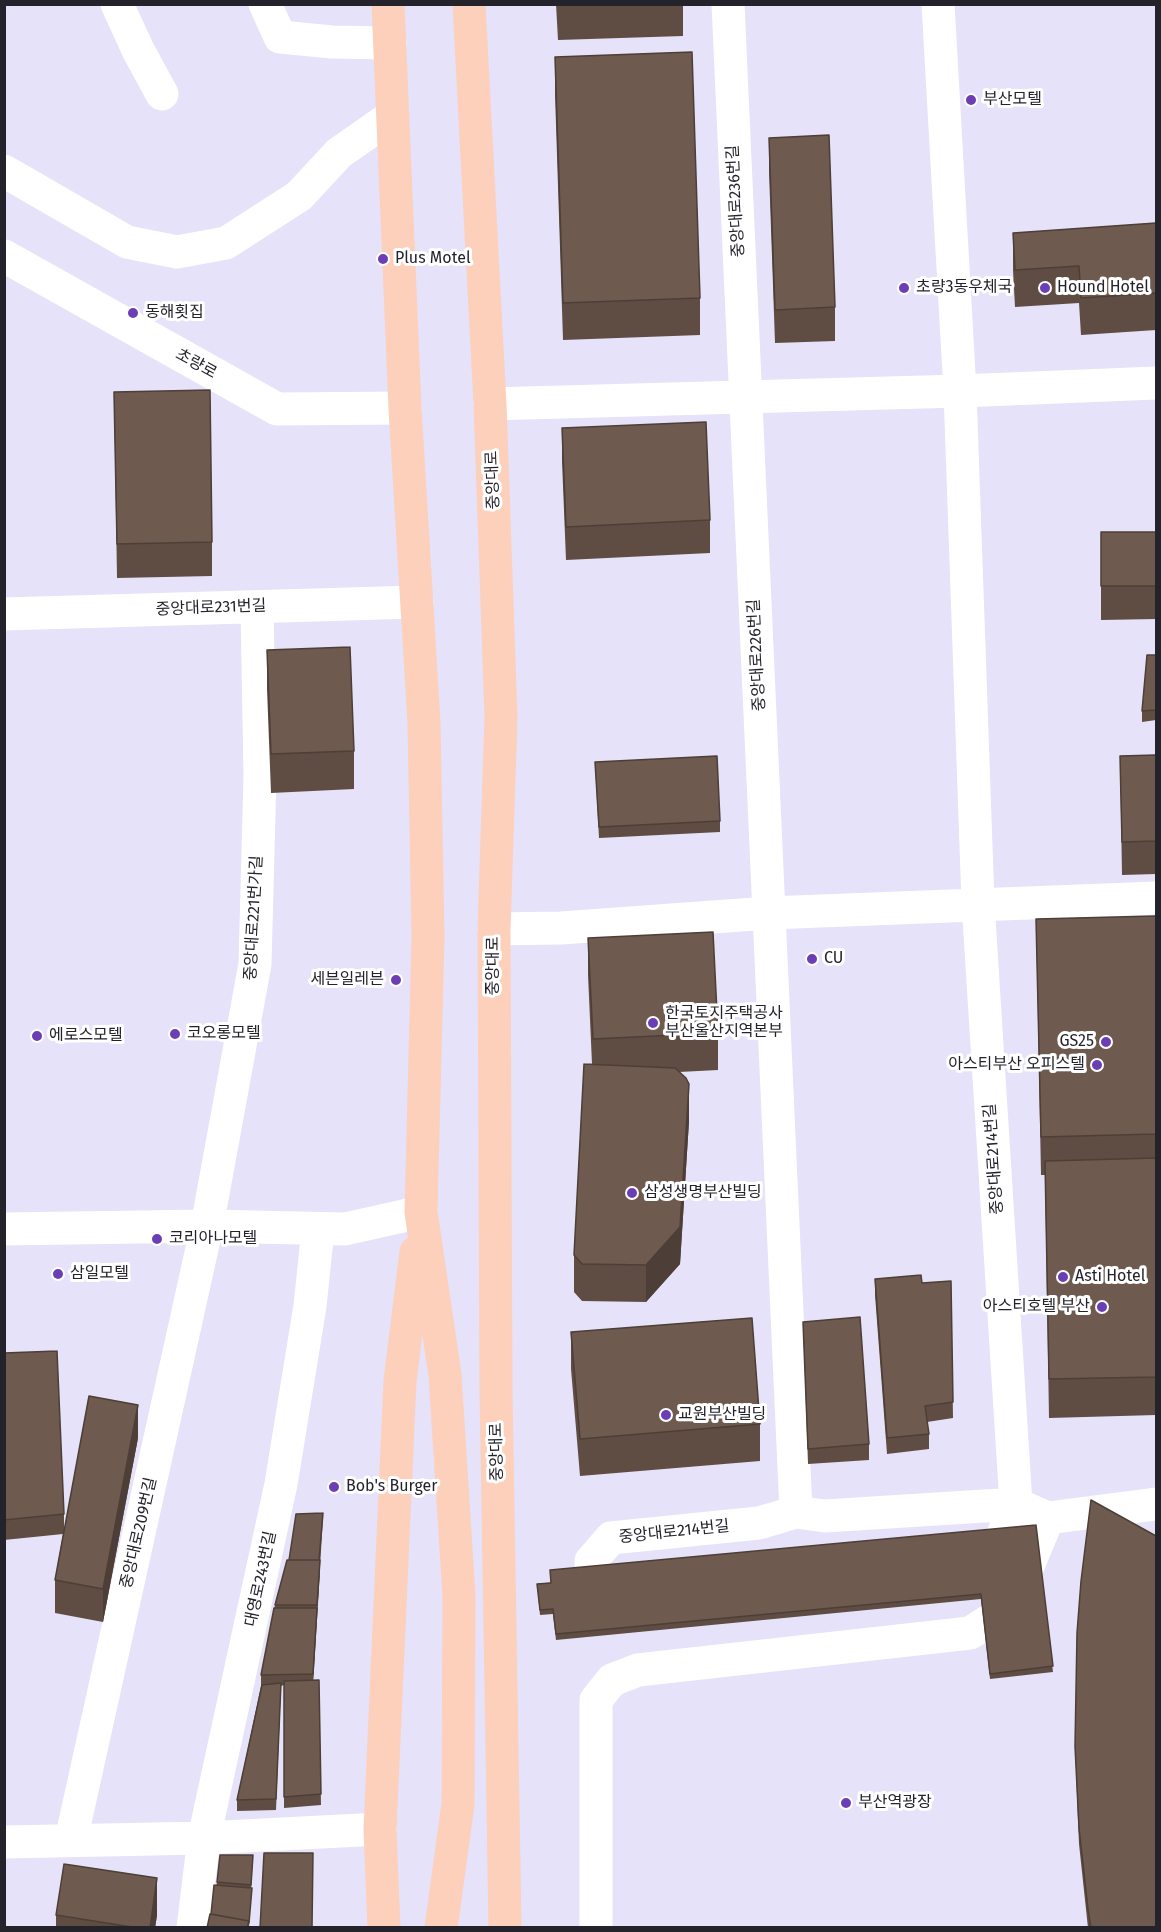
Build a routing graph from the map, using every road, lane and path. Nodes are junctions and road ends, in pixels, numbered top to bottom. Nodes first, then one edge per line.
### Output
1 (117, 4) edge
2 (265, 4) edge
3 (388, 4) edge
4 (469, 4) edge
5 (728, 4) edge
6 (938, 4) edge
7 (390, 44) junction
8 (162, 94) dead end
9 (392, 116) junction
10 (4, 171) edge
11 (4, 256) edge
12 (1156, 383) edge
13 (960, 391) junction
14 (745, 398) junction
15 (490, 405) junction
16 (405, 408) junction
17 (417, 602) junction
18 (257, 607) junction
19 (4, 614) edge
20 (1156, 897) edge
21 (978, 903) junction
22 (769, 913) junction
23 (494, 929) junction
24 (421, 1212) junction
25 (207, 1226) junction
26 (4, 1229) edge
27 (318, 1229) junction
28 (1016, 1504) junction
29 (1156, 1504) edge
30 (796, 1512) junction
31 (1048, 1518) junction
32 (953, 1574) edge
33 (634, 1603) edge
34 (380, 1829) junction
35 (204, 1838) junction
36 (70, 1840) junction
37 (4, 1842) edge
38 (193, 1928) edge
39 (384, 1928) edge
40 (441, 1928) edge
41 (505, 1928) edge
42 (596, 1928) edge

1 - 8 street
2 - 7 street
3 - 7 main road
4 - 15 main road, 중앙대로
5 - 14 street, 중앙대로236번길
6 - 13 street
7 - 9 main road
9 - 10 street
9 - 16 main road
11 - 16 street, 초량로
12 - 13 street
13 - 14 street
13 - 21 street
14 - 15 street
14 - 22 street, 중앙대로226번길
15 - 23 main road, 중앙대로
16 - 17 main road
17 - 18 street, 중앙대로231번길
17 - 24 main road
18 - 19 street, 중앙대로231번길
18 - 25 street, 중앙대로221번가길
20 - 21 street
21 - 22 street
21 - 28 street, 중앙대로214번길
22 - 23 street
22 - 30 street
23 - 41 main road, 중앙대로
24 - 27 street
24 - 34 main road
24 - 40 main road
25 - 26 street
25 - 27 street
25 - 36 street, 중앙대로209번길
27 - 35 street, 대영로243번길
28 - 30 street
28 - 31 street
28 - 32 street, 중앙대로214번길
29 - 31 street
30 - 33 street, 중앙대로214번길
31 - 42 street
34 - 35 street
34 - 39 main road
35 - 36 street
35 - 38 street, 대영로243번길
36 - 37 street

